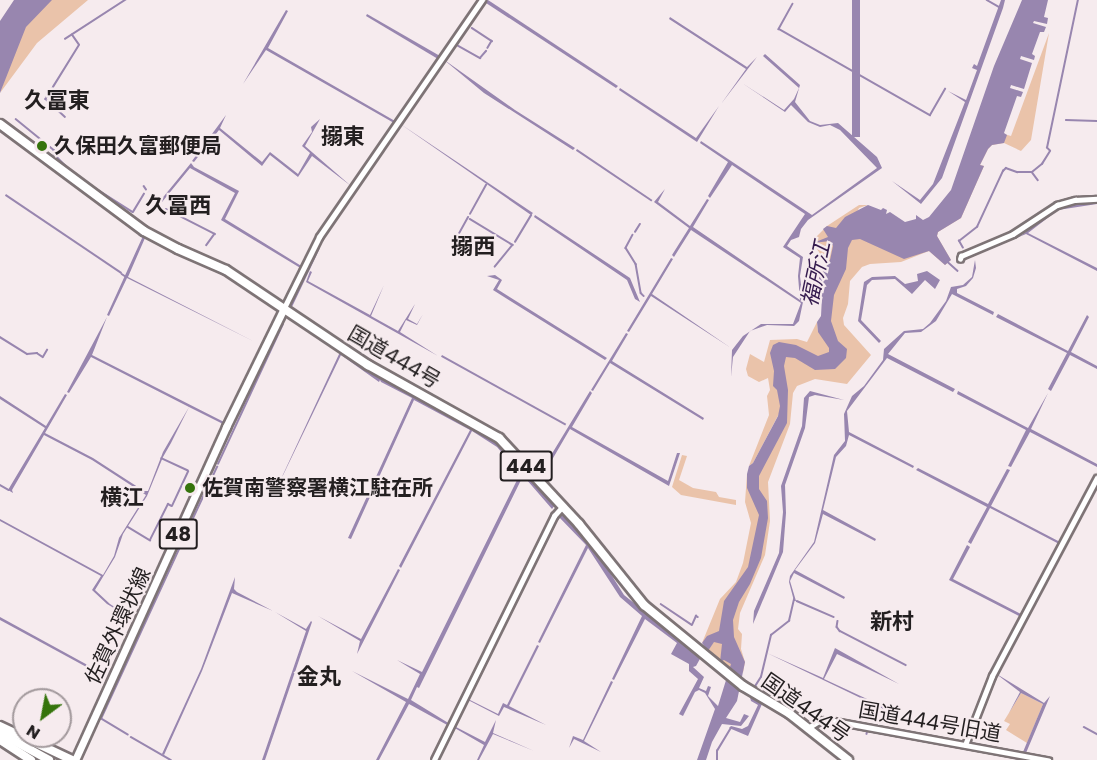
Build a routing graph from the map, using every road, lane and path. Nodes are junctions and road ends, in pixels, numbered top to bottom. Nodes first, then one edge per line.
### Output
1 (482, 0) edge
2 (0, 124) edge
3 (1097, 199) edge
4 (960, 259) dead end
5 (284, 310) junction
6 (1097, 478) edge
7 (563, 506) junction
8 (0, 726) edge
9 (808, 728) junction
10 (0, 733) edge
11 (0, 740) edge
12 (965, 745) junction
13 (31, 760) edge
14 (49, 760) edge
15 (74, 760) edge
16 (434, 760) edge
17 (848, 760) edge
18 (1048, 760) edge

1 - 5 street
2 - 5 highway, 国道444号 / 444
3 - 4 street
5 - 7 highway, 国道444号 / 444
5 - 15 main road, 佐賀外環状線 / 48
6 - 12 street
7 - 9 highway, 国道444号 / 444
7 - 16 street
8 - 15 highway
9 - 12 street, 国道444号旧道
9 - 17 highway, 国道444号 / 444
10 - 14 highway
11 - 13 highway
12 - 18 street, 国道444号旧道

